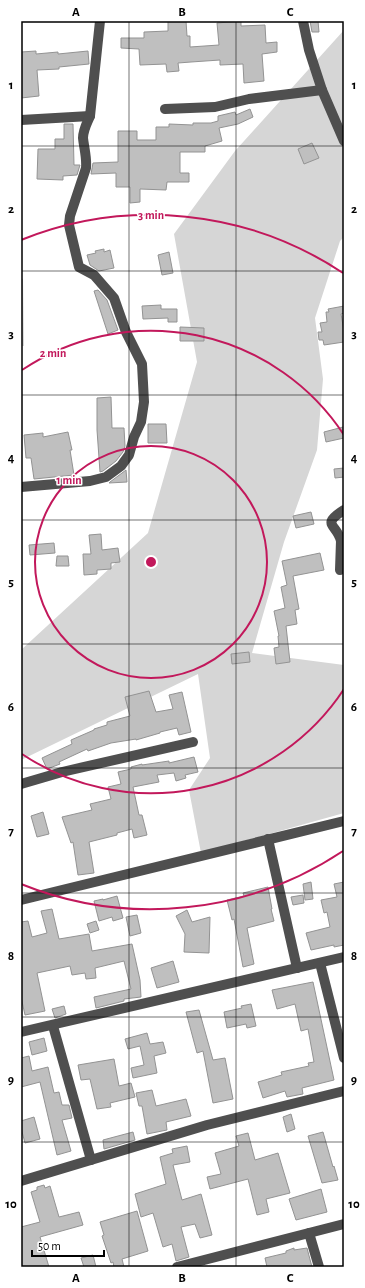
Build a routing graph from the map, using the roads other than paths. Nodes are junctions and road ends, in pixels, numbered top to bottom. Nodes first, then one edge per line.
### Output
1 (100, 21) edge
2 (303, 21) edge
3 (322, 90) junction
4 (165, 109) dead end
5 (90, 116) junction
6 (21, 120) edge
7 (344, 141) edge
8 (21, 487) edge
9 (344, 510) edge
10 (340, 570) dead end
11 (193, 742) dead end
12 (21, 784) edge
13 (344, 821) edge
14 (268, 840) junction
15 (21, 900) edge
16 (344, 957) edge
17 (320, 962) junction
18 (297, 968) junction
19 (53, 1026) junction
20 (21, 1032) edge
21 (344, 1058) edge
22 (344, 1091) edge
23 (91, 1160) junction
24 (21, 1181) edge
25 (344, 1224) edge
26 (309, 1233) junction
27 (177, 1267) edge
28 (320, 1267) edge

1 - 5 street
2 - 3 street
3 - 4 street
3 - 7 street
5 - 6 street
5 - 8 street
9 - 10 street
11 - 12 street
13 - 14 street
14 - 15 street
14 - 18 street
16 - 17 street
17 - 18 street
17 - 21 street
18 - 19 street
19 - 20 street
19 - 23 street
22 - 23 street
23 - 24 street
25 - 26 street
26 - 27 street
26 - 28 street

